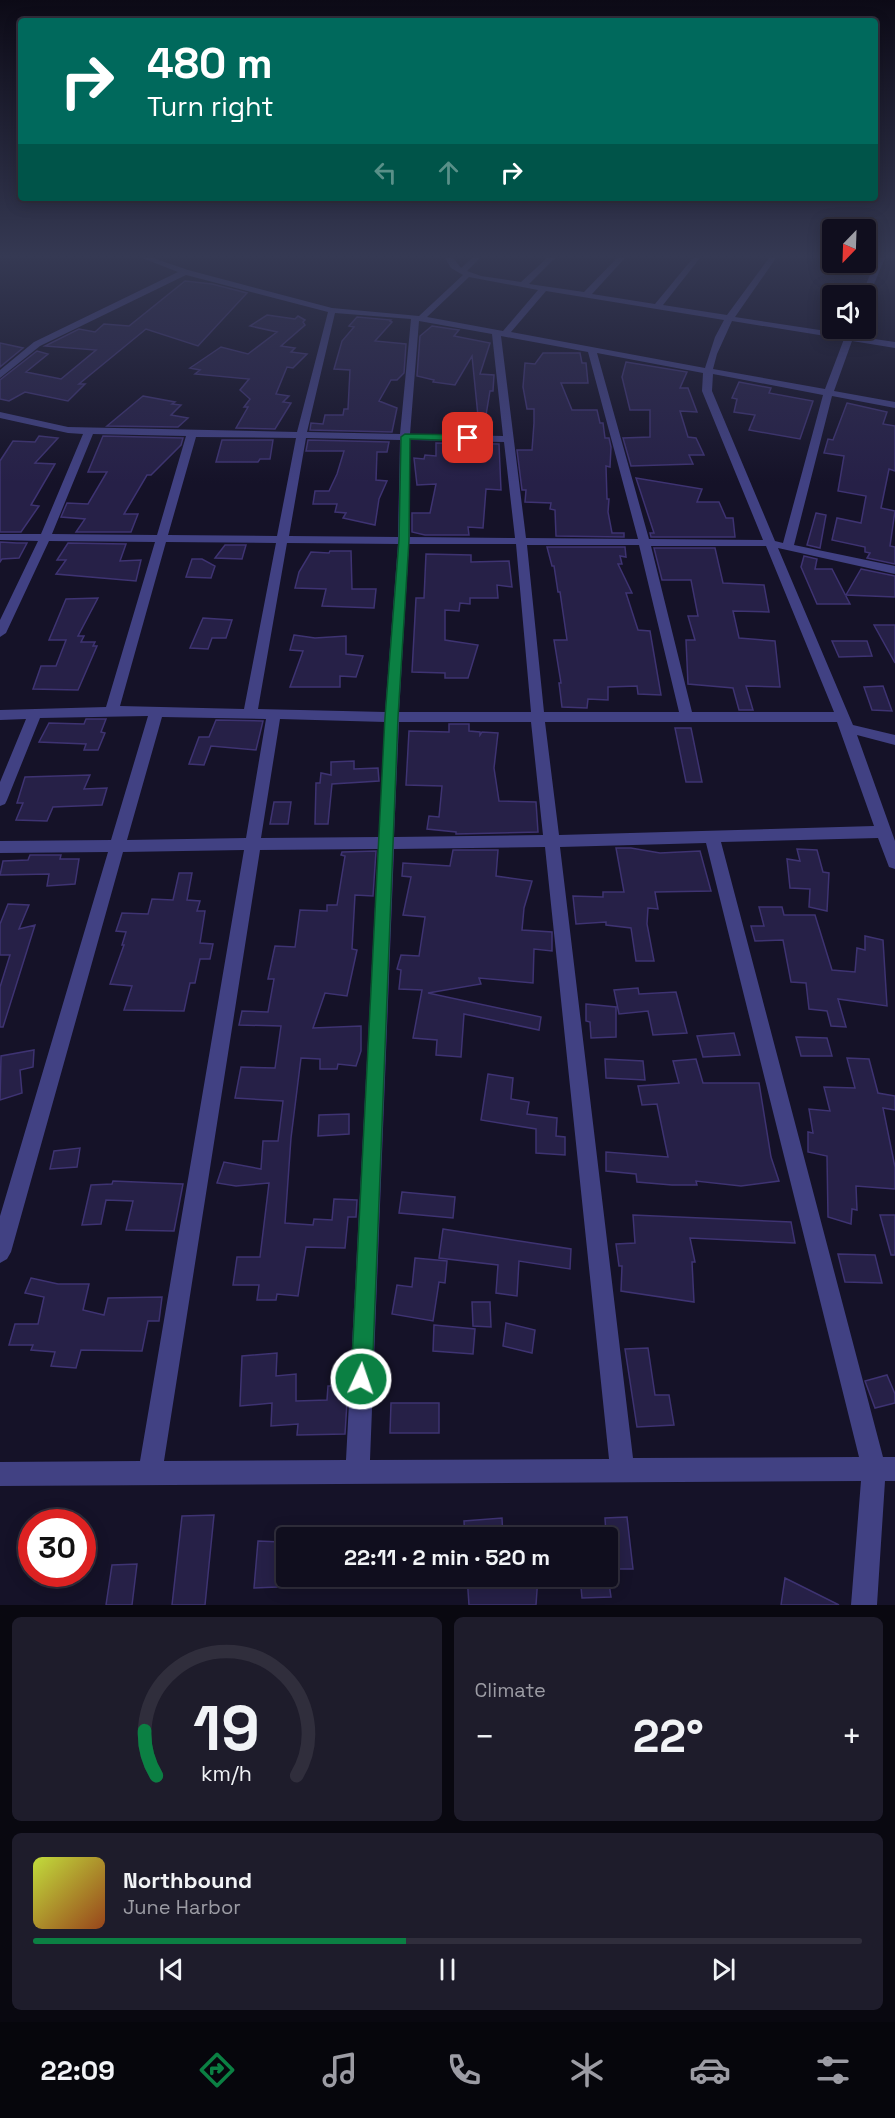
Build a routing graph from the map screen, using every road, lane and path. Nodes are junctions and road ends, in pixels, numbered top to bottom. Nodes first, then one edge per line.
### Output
1 (60, 333) edge
2 (326, 333) edge
3 (415, 333) edge
4 (494, 333) edge
5 (722, 333) edge
6 (500, 334) junction
7 (848, 339) edge
8 (872, 339) edge
9 (895, 345) edge
10 (592, 351) junction
11 (706, 372) junction
12 (0, 375) edge
13 (828, 394) junction
14 (895, 405) edge
15 (0, 416) edge
16 (89, 431) junction
17 (192, 432) junction
18 (302, 434) junction
19 (405, 437) junction
20 (510, 439) junction
21 (0, 537) edge
22 (162, 537) junction
23 (45, 538) junction
24 (282, 538) junction
25 (404, 540) junction
26 (521, 541) junction
27 (644, 541) junction
28 (769, 543) junction
29 (788, 547) junction
30 (895, 570) edge
31 (0, 633) edge
32 (112, 711) junction
33 (156, 712) junction
34 (250, 713) junction
35 (35, 714) junction
36 (274, 714) junction
37 (0, 715) edge
38 (392, 717) junction
39 (538, 718) junction
40 (687, 718) junction
41 (845, 722) junction
42 (895, 740) edge
43 (0, 800) edge
44 (884, 832) junction
45 (712, 837) junction
46 (551, 841) junction
47 (386, 843) junction
48 (117, 845) junction
49 (253, 845) junction
50 (0, 847) edge
51 (894, 860) edge
52 (1, 1247) edge
53 (884, 1469) edge
54 (622, 1471) junction
55 (357, 1472) junction
56 (150, 1473) junction
57 (0, 1474) edge
58 (864, 1605) edge

1 - 12 street
2 - 18 street
3 - 19 street
4 - 6 street
5 - 11 street
6 - 10 street
6 - 20 street
7 - 13 street
8 - 9 street
10 - 11 street
10 - 27 street
11 - 13 street
11 - 28 street
13 - 14 street
13 - 29 street
15 - 16 street
16 - 17 street
16 - 23 street
17 - 18 street
17 - 22 street
18 - 19 street
18 - 24 street
19 - 20 street
19 - 25 street
20 - 26 street
21 - 23 street
22 - 23 street
22 - 24 street
22 - 32 street
23 - 31 street
24 - 25 street
24 - 34 street
25 - 26 street
25 - 38 street
26 - 27 street
26 - 39 street
27 - 28 street
27 - 40 street
28 - 29 street
28 - 41 street
29 - 30 street
32 - 33 street
32 - 35 street
33 - 34 street
33 - 48 street
34 - 36 street
35 - 37 street
35 - 43 street
36 - 38 street
36 - 49 street
38 - 39 street
38 - 47 street
39 - 40 street
39 - 46 street
40 - 41 street
41 - 42 street
41 - 44 street
44 - 45 street
44 - 51 street
45 - 46 street
45 - 53 street
46 - 47 street
46 - 54 street
47 - 49 street
47 - 55 street
48 - 49 street
48 - 50 street
48 - 52 street
49 - 56 street
53 - 54 street
53 - 58 street
54 - 55 street
55 - 56 street
56 - 57 street

